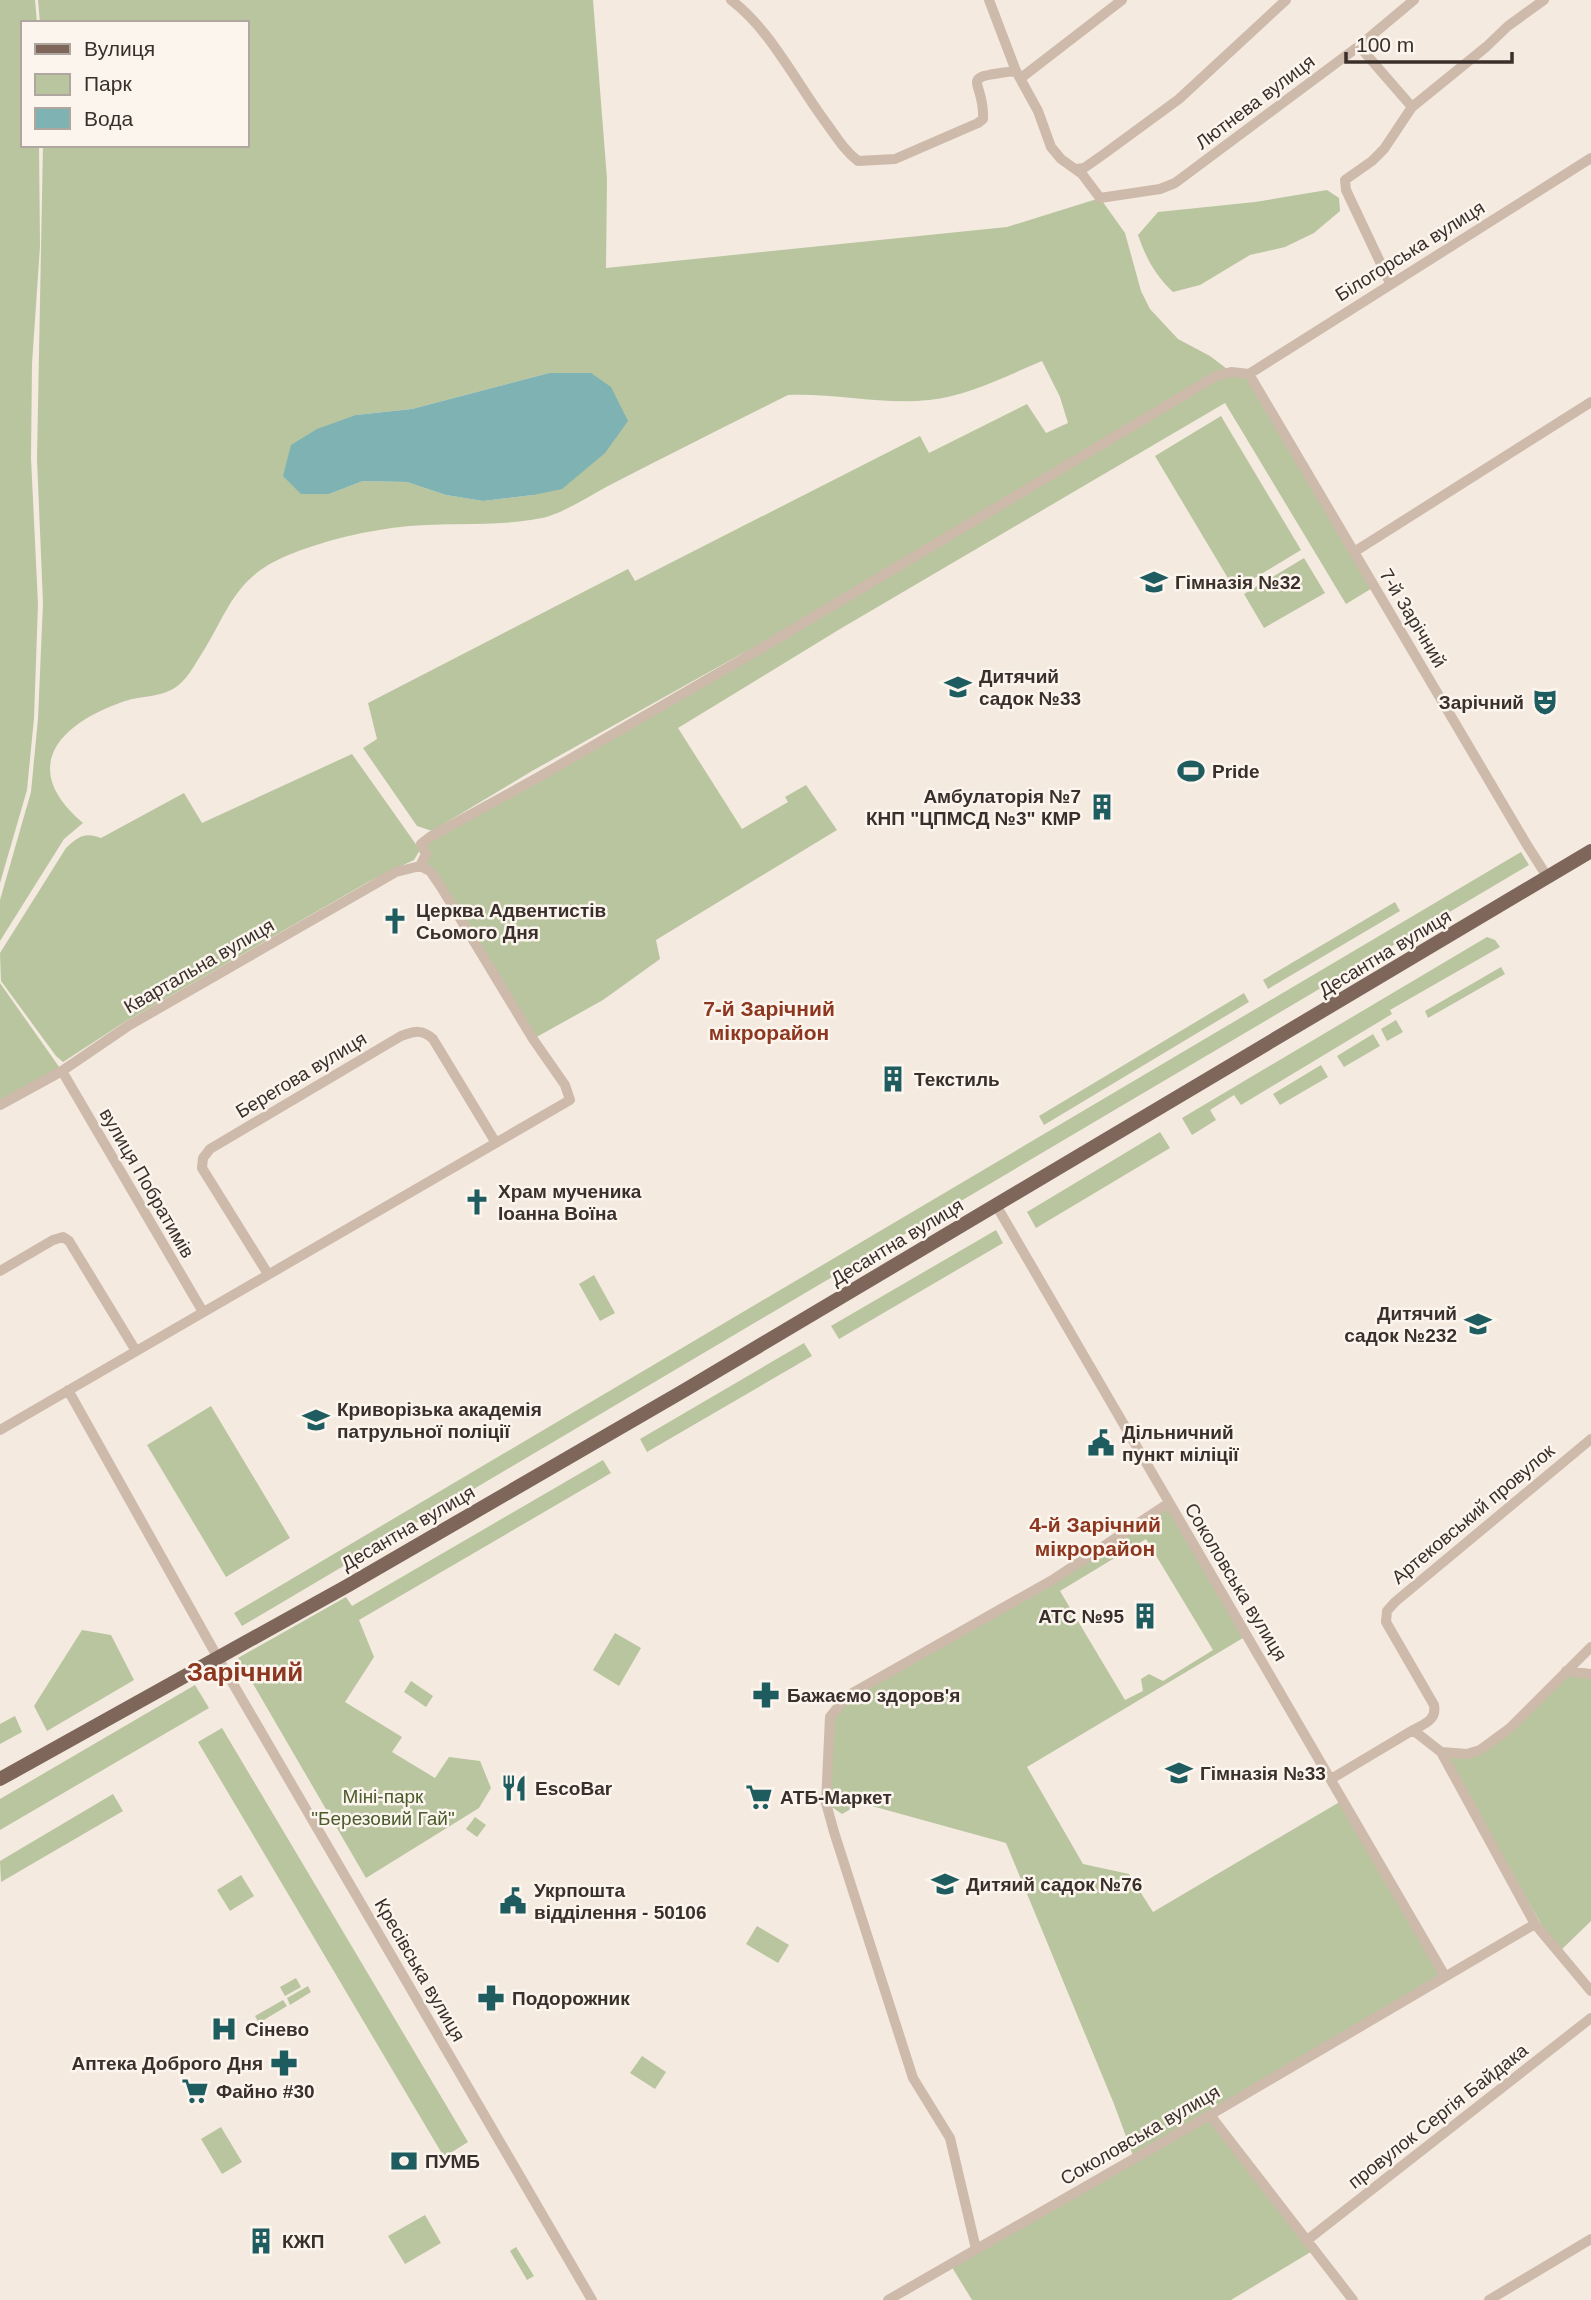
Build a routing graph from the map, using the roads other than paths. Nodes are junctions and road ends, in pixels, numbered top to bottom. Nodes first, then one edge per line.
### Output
1 (731, 0) edge
2 (989, 0) edge
3 (1122, 0) edge
4 (1286, 0) edge
5 (1414, 0) edge
6 (1544, 0) edge
7 (1359, 46) junction
8 (1019, 75) junction
9 (1412, 107) junction
10 (1591, 158) edge
11 (1076, 169) junction
12 (1390, 284) junction
13 (1248, 374) junction
14 (1591, 402) edge
15 (1354, 552) junction
16 (1591, 851) edge
17 (419, 866) junction
18 (1548, 878) junction
19 (62, 1070) junction
20 (0, 1105) edge
21 (496, 1143) junction
22 (996, 1206) junction
23 (0, 1271) edge
24 (268, 1274) junction
25 (203, 1312) junction
26 (136, 1351) junction
27 (68, 1390) junction
28 (0, 1430) edge
29 (1591, 1439) edge
30 (1170, 1503) junction
31 (1591, 1647) edge
32 (218, 1658) junction
33 (1566, 1671) junction
34 (1591, 1674) edge
35 (1413, 1730) junction
36 (1441, 1752) junction
37 (0, 1779) edge
38 (1331, 1779) junction
39 (1535, 1924) junction
40 (1445, 1976) junction
41 (1591, 1991) edge
42 (1591, 2018) edge
43 (1210, 2115) junction
44 (1591, 2239) edge
45 (1306, 2241) junction
46 (975, 2249) junction
47 (592, 2300) edge
48 (888, 2300) edge
49 (1353, 2300) edge
50 (1489, 2300) edge

1 - 8 street
2 - 8 street
3 - 8 street
4 - 11 street
5 - 7 street, Лютнева вулиця
6 - 9 street
7 - 9 street
7 - 11 street, Лютнева вулиця
8 - 11 street
9 - 12 street
10 - 12 street, Білогорська вулиця
12 - 13 street, Білогорська вулиця
13 - 15 street, 7-й Зарічний
13 - 17 street
14 - 15 street
15 - 18 street, 7-й Зарічний
16 - 18 main road, Десантна вулиця
17 - 19 street, Квартальна вулиця
17 - 21 street
18 - 22 main road, Десантна вулиця
19 - 20 street, Квартальна вулиця
19 - 25 street, вулиця Побратимів
21 - 24 street
21 - 24 street, Берегова вулиця
22 - 30 street, Соколовська вулиця
22 - 32 main road, Десантна вулиця
23 - 26 street
24 - 25 street
25 - 26 street
26 - 27 street
27 - 28 street
27 - 32 street
29 - 35 street, Артековський провулок
30 - 38 street, Соколовська вулиця
30 - 46 street
31 - 33 street
32 - 37 main road, Десантна вулиця
32 - 47 street, Кресівська вулиця
33 - 34 street
33 - 36 street
35 - 36 street
35 - 38 street
36 - 39 street
38 - 40 street, Соколовська вулиця
39 - 40 street, Соколовська вулиця
39 - 41 street
40 - 43 street, Соколовська вулиця
42 - 45 street, провулок Сергія Байдака
43 - 45 street
43 - 46 street, Соколовська вулиця
44 - 50 street
45 - 49 street
46 - 48 street, Соколовська вулиця

